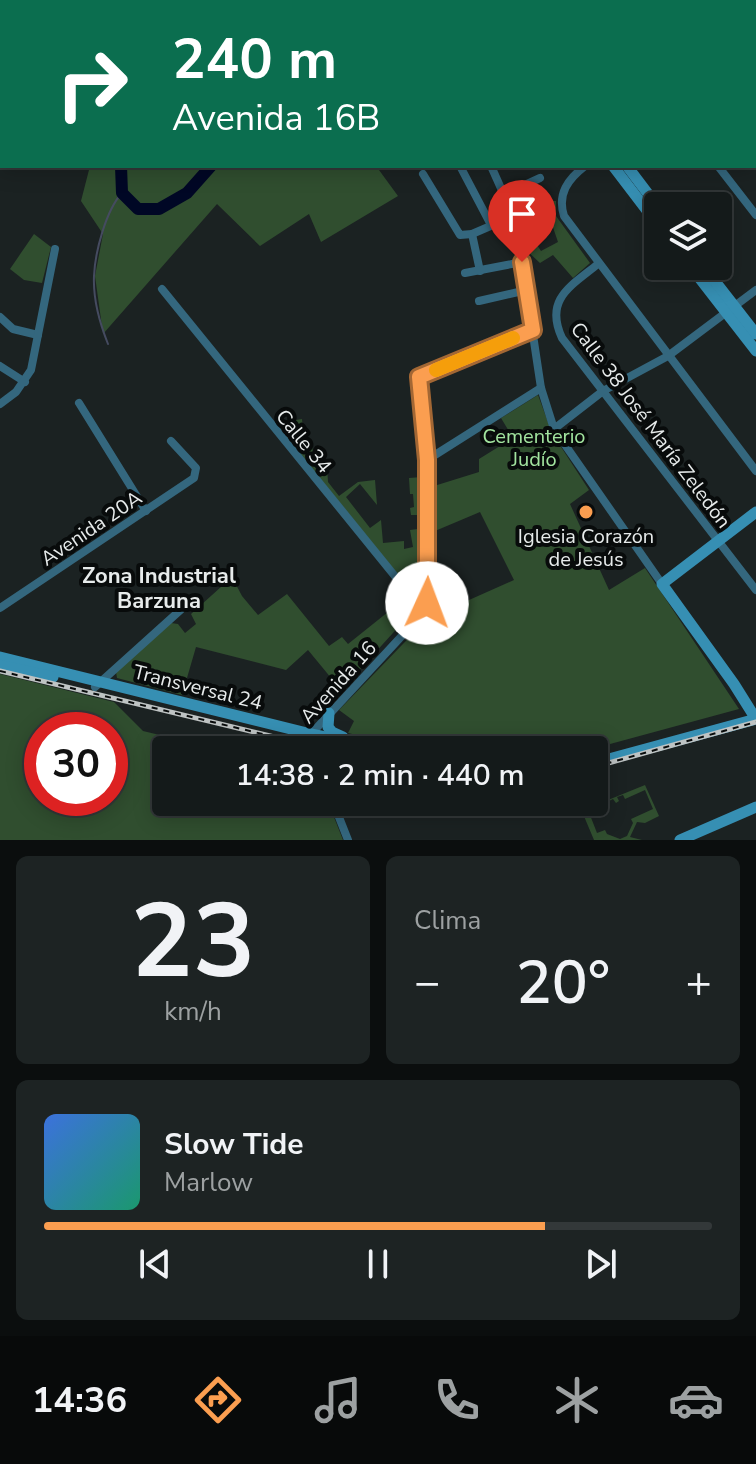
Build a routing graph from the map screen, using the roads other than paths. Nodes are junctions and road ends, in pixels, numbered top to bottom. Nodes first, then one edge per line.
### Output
1 (461, 168) edge
2 (493, 168) edge
3 (583, 168) edge
4 (615, 168) edge
5 (629, 168) edge
6 (720, 168) edge
7 (423, 174) dead end
8 (540, 178) dead end
9 (647, 192) edge
10 (505, 194) junction
11 (756, 197) edge
12 (747, 204) junction
13 (541, 205) dead end
14 (644, 207) edge
15 (756, 215) edge
16 (515, 219) junction
17 (491, 225) junction
18 (472, 234) junction
19 (55, 249) dead end
20 (522, 262) junction
21 (598, 264) junction
22 (480, 271) junction
23 (465, 273) dead end
24 (703, 280) edge
25 (712, 280) edge
26 (162, 289) dead end
27 (527, 290) junction
28 (756, 290) edge
29 (479, 301) dead end
30 (730, 309) junction
31 (0, 317) edge
32 (533, 330) junction
33 (756, 334) edge
34 (38, 335) junction
35 (756, 351) edge
36 (668, 356) junction
37 (0, 366) edge
38 (25, 382) junction
39 (541, 388) junction
40 (603, 391) junction
41 (79, 403) dead end
42 (0, 404) edge
43 (554, 429) junction
44 (171, 441) dead end
45 (427, 460) junction
46 (756, 471) edge
47 (146, 511) junction
48 (756, 512) edge
49 (719, 541) junction
50 (662, 584) junction
51 (756, 590) edge
52 (186, 605) dead end
53 (0, 608) edge
54 (424, 612) junction
55 (0, 657) edge
56 (0, 665) edge
57 (98, 684) junction
58 (329, 713) junction
59 (754, 713) edge
60 (756, 725) edge
61 (291, 736) edge
62 (313, 736) edge
63 (340, 736) edge
64 (608, 759) edge
65 (608, 766) edge
66 (756, 808) edge
67 (339, 816) edge
68 (348, 840) edge
69 (680, 840) edge

1 - 17 street
2 - 10 street
3 - 21 street
4 - 14 main road
5 - 9 main road
6 - 12 street
7 - 18 street
8 - 10 street
10 - 16 street
11 - 12 street
12 - 15 street
13 - 16 street
16 - 17 street
16 - 20 street
17 - 18 street
18 - 22 street
19 - 34 street
20 - 22 street
20 - 27 street
21 - 36 street
21 - 40 street, Calle 38 José María Zeledón
22 - 23 street
24 - 30 main road
25 - 30 main road
26 - 54 street, Calle 34
27 - 29 street
27 - 32 street
28 - 30 street
30 - 33 main road
30 - 35 main road
30 - 36 street
31 - 34 street
32 - 39 street
32 - 45 street
34 - 38 street
36 - 40 street
36 - 46 street
37 - 38 street
38 - 42 street
39 - 43 street
39 - 45 street
40 - 43 street
40 - 49 street, Calle 38 José María Zeledón
41 - 47 street
43 - 50 street
44 - 47 street, Avenida 20A
45 - 54 street
47 - 53 street, Avenida 20A
48 - 49 main road
49 - 50 main road
49 - 51 street, Calle 38 José María Zeledón
50 - 59 main road
52 - 57 street
54 - 58 street, Avenida 16
55 - 57 main road, Transversal 24
56 - 57 main road, Transversal 24
57 - 61 main road, Transversal 24
58 - 62 street, Avenida 16
58 - 63 main road
59 - 64 main road
60 - 65 main road
66 - 69 main road
67 - 68 street

